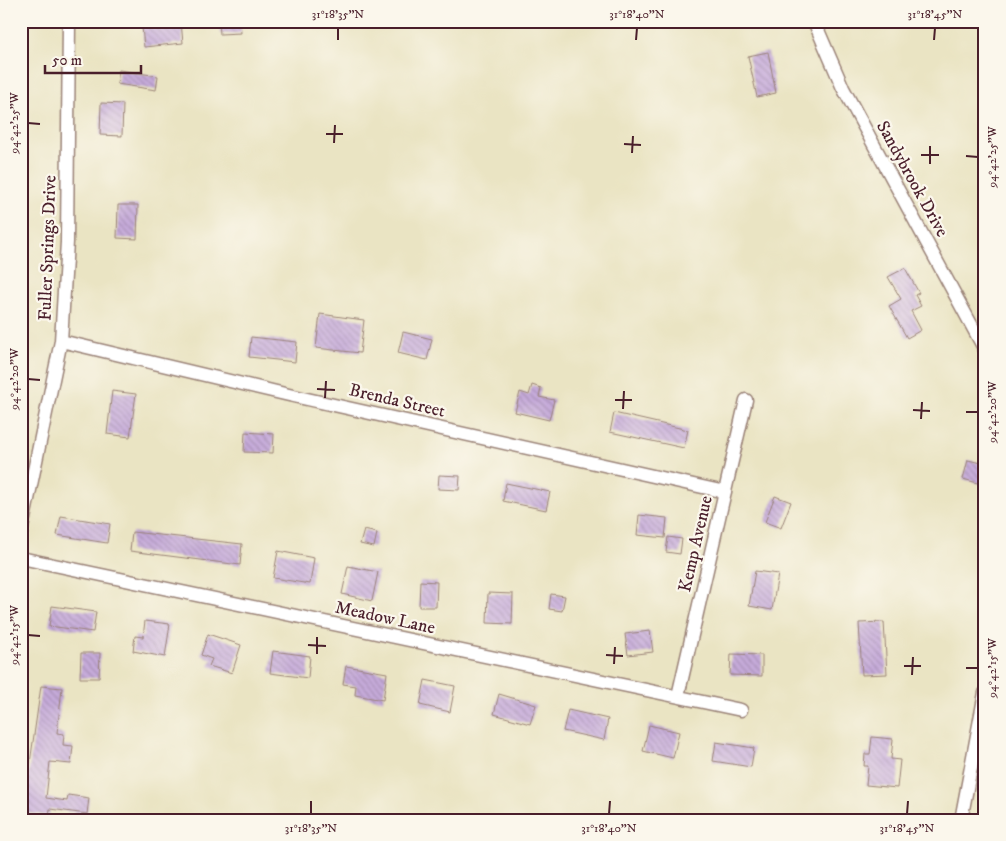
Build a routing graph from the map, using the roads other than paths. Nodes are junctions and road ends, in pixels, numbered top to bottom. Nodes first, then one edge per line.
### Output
1 (69, 21) edge
2 (814, 21) edge
3 (61, 341) junction
4 (985, 350) edge
5 (746, 400) dead end
6 (726, 492) junction
7 (21, 533) edge
8 (21, 558) edge
9 (985, 693) edge
10 (678, 696) junction
11 (742, 710) dead end
12 (960, 820) edge

1 - 3 street, Fuller Springs Drive
2 - 4 street, Sandybrook Drive
3 - 6 street, Brenda Street
3 - 7 street, Fuller Springs Drive
5 - 6 street, Kemp Avenue
6 - 10 street, Kemp Avenue
8 - 10 street, Meadow Lane
9 - 12 street
10 - 11 street, Meadow Lane

